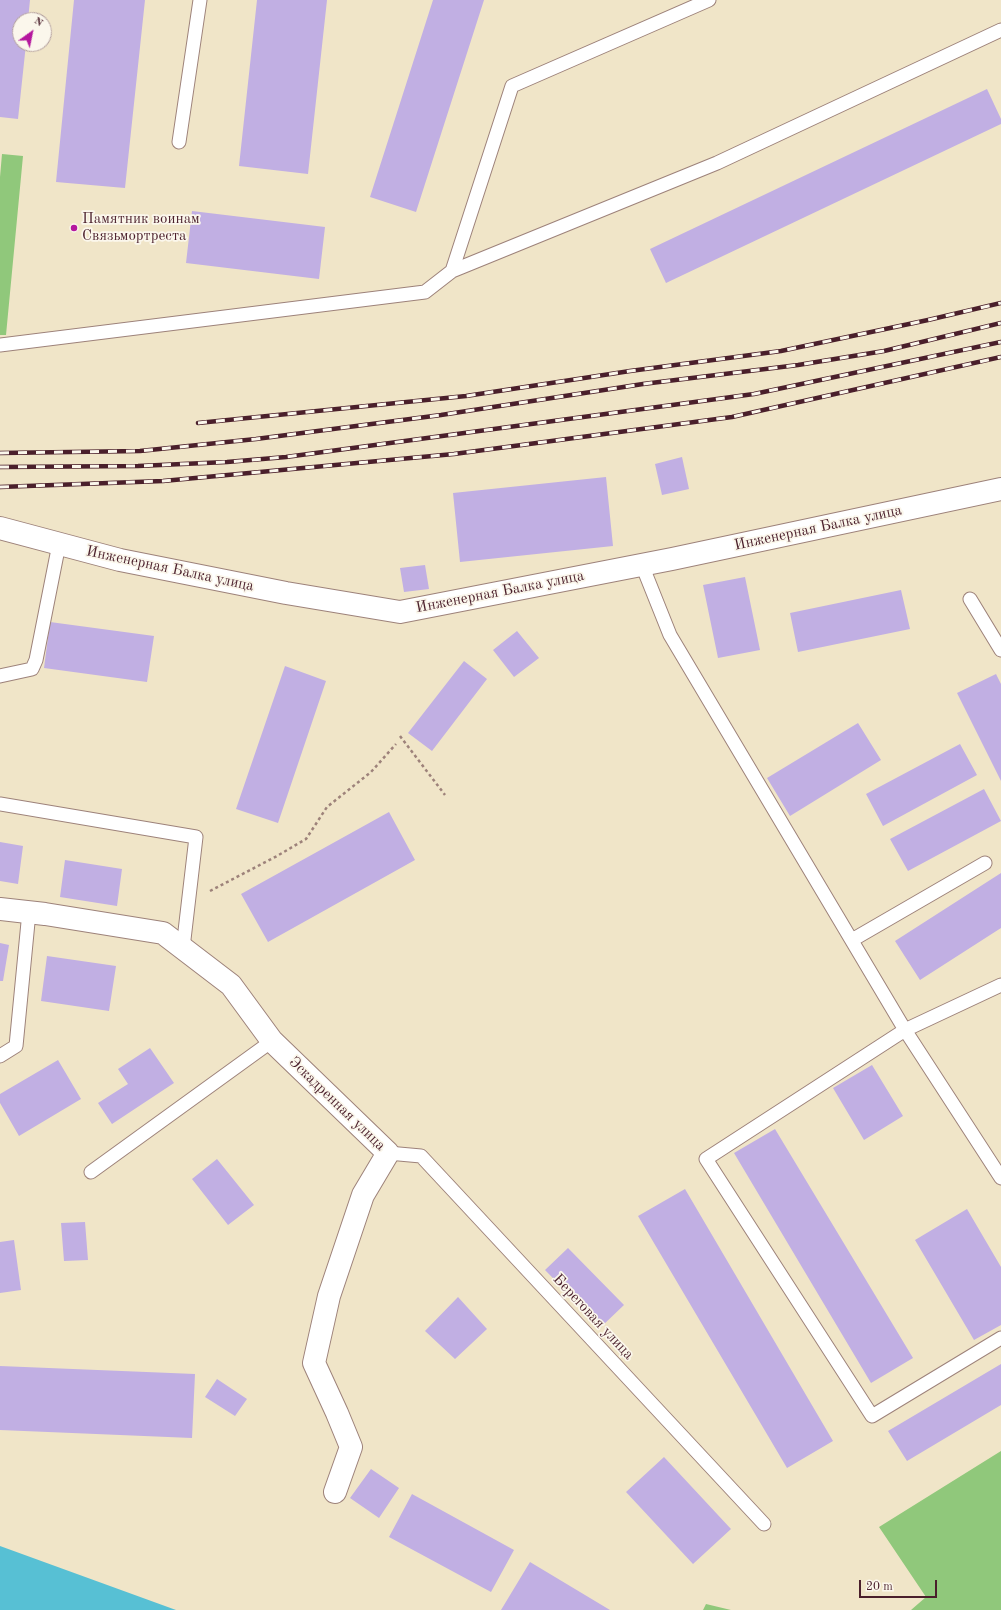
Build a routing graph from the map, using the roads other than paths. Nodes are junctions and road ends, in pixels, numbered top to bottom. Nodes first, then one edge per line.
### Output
1 (200, 0) edge
2 (709, 0) edge
3 (1001, 30) edge
4 (179, 142) dead end
5 (452, 272) junction
6 (0, 345) edge
7 (1001, 489) edge
8 (0, 528) edge
9 (59, 544) junction
10 (642, 565) junction
11 (970, 599) dead end
12 (1001, 650) edge
13 (0, 676) edge
14 (0, 804) edge
15 (985, 863) dead end
16 (0, 909) edge
17 (29, 912) junction
18 (852, 940) junction
19 (183, 948) junction
20 (1001, 985) edge
21 (905, 1030) junction
22 (272, 1041) junction
23 (0, 1056) edge
24 (388, 1153) junction
25 (91, 1172) dead end
26 (1001, 1178) edge
27 (1001, 1338) edge
28 (335, 1492) dead end
29 (764, 1524) dead end

1 - 4 lane
2 - 5 lane
3 - 5 lane
5 - 6 lane
7 - 10 street, Инженерная Балка улица
8 - 9 street, Инженерная Балка улица
9 - 10 street, Инженерная Балка улица
9 - 13 lane
10 - 18 lane
11 - 12 lane
14 - 19 lane
15 - 18 lane
16 - 17 street, Эскадренная улица
17 - 19 street, Эскадренная улица
17 - 23 lane
18 - 21 lane
19 - 22 street, Эскадренная улица
20 - 21 lane
21 - 26 lane
21 - 27 lane
22 - 24 street, Эскадренная улица
22 - 25 lane
24 - 28 street, Эскадренная улица
24 - 29 lane, Береговая улица

